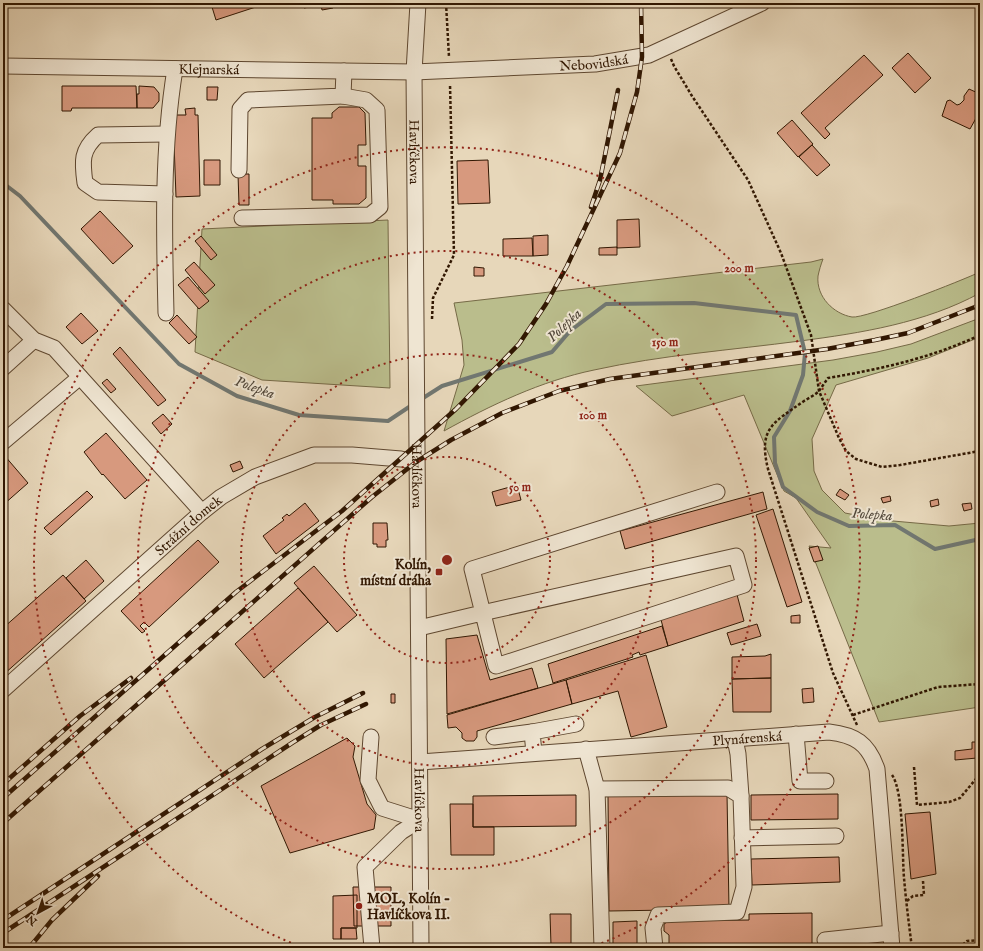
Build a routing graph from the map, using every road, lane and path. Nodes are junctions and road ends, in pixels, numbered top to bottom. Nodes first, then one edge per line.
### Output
1 (446, 3) edge
2 (762, 3) edge
3 (419, 4) edge
4 (668, 48) junction
5 (3, 66) edge
6 (174, 68) junction
7 (450, 70) junction
8 (344, 71) junction
9 (414, 72) junction
10 (343, 96) junction
11 (167, 134) junction
12 (239, 170) dead end
13 (165, 194) junction
14 (242, 218) dead end
15 (3, 309) edge
16 (166, 313) dead end
17 (432, 319) dead end
18 (980, 334) edge
19 (34, 340) junction
20 (3, 368) edge
21 (80, 377) junction
22 (818, 391) junction
23 (3, 442) edge
24 (980, 451) edge
25 (416, 462) junction
26 (717, 492) dead end
27 (202, 512) junction
28 (482, 613) junction
29 (419, 628) junction
30 (980, 684) edge
31 (3, 690) edge
32 (853, 715) junction
33 (576, 724) dead end
34 (532, 732) junction
35 (796, 734) junction
36 (371, 737) dead end
37 (494, 737) dead end
38 (734, 739) junction
39 (869, 751) junction
40 (534, 753) junction
41 (589, 760) junction
42 (420, 762) junction
43 (914, 767) dead end
44 (980, 774) edge
45 (826, 781) dead end
46 (597, 789) junction
47 (740, 796) junction
48 (420, 820) junction
49 (836, 836) dead end
50 (742, 838) junction
51 (923, 881) dead end
52 (907, 902) junction
53 (891, 933) junction
54 (825, 940) dead end
55 (980, 940) edge
56 (372, 948) edge
57 (421, 948) edge
58 (602, 948) edge
59 (655, 948) edge
60 (892, 948) edge
61 (912, 948) edge
62 (959, 948) edge

1 - 7 path
2 - 4 street, Nebovidská
3 - 9 street, Havlíčkova
4 - 7 street, Nebovidská
4 - 22 path
5 - 6 street, Klejnarská
6 - 8 street, Klejnarská
6 - 11 street
7 - 9 street, Nebovidská
7 - 17 path
8 - 9 street, Klejnarská
8 - 10 street
9 - 25 street, Havlíčkova
10 - 12 street
10 - 14 street
11 - 13 street
11 - 13 street
13 - 16 street
15 - 19 street
18 - 22 path
19 - 20 street
19 - 21 street
21 - 23 street
21 - 27 street
22 - 24 path
22 - 32 path
25 - 27 street, Strážní domek
25 - 29 street, Havlíčkova
26 - 28 street
27 - 31 street, Strážní domek
28 - 28 street
28 - 29 street
29 - 42 street, Havlíčkova
30 - 32 path
32 - 39 path
33 - 34 street
34 - 37 street
34 - 40 street
35 - 38 street, Plynárenská
35 - 39 street, Plynárenská
35 - 45 street
36 - 48 street
38 - 41 street, Plynárenská
38 - 47 street
39 - 52 path
39 - 53 street
40 - 41 street, Plynárenská
40 - 42 street, Plynárenská
41 - 46 street
42 - 48 street, Havlíčkova
43 - 44 path
46 - 47 street
46 - 58 street
47 - 50 street
48 - 56 street
48 - 57 street, Havlíčkova
49 - 50 street
50 - 59 street
51 - 52 path
52 - 61 path
53 - 54 street
53 - 60 street
55 - 62 path

